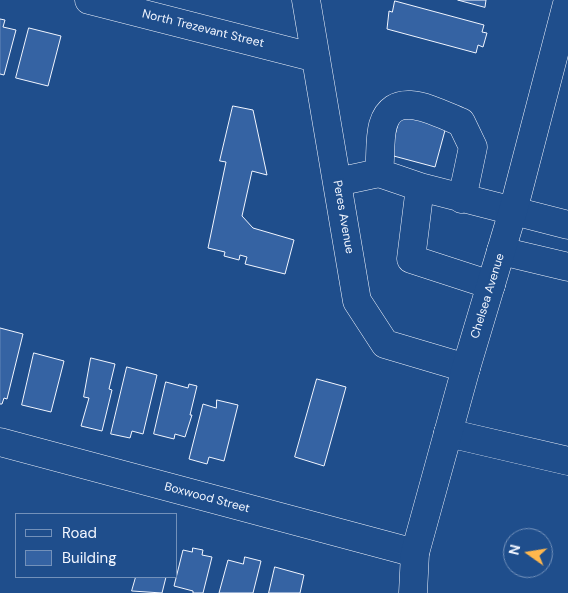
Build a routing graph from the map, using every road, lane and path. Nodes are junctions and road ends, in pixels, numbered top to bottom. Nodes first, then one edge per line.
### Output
1 (89, 0) edge
2 (306, 0) edge
3 (567, 4) edge
4 (316, 58) junction
5 (380, 173) junction
6 (337, 182) junction
7 (420, 187) junction
8 (462, 200) junction
9 (513, 211) junction
10 (568, 225) edge
11 (501, 251) junction
12 (568, 267) edge
13 (491, 285) junction
14 (466, 368) junction
15 (448, 433) junction
16 (0, 442) edge
17 (568, 461) edge
18 (415, 553) junction
19 (413, 593) edge

1 - 4 street, North Trezevant Street
2 - 4 street, Peres Avenue
3 - 9 street, Chelsea Avenue
4 - 6 street, Peres Avenue
5 - 6 street
5 - 7 street
5 - 8 street
6 - 14 street, Peres Avenue
7 - 8 street
7 - 13 street
8 - 9 street
9 - 10 street
9 - 11 street, Chelsea Avenue
11 - 12 street
11 - 13 street, Chelsea Avenue
13 - 14 street, Chelsea Avenue
14 - 15 street, Chelsea Avenue
15 - 17 street
15 - 18 street, Chelsea Avenue
16 - 18 street, Boxwood Street
18 - 19 street, Chelsea Avenue

